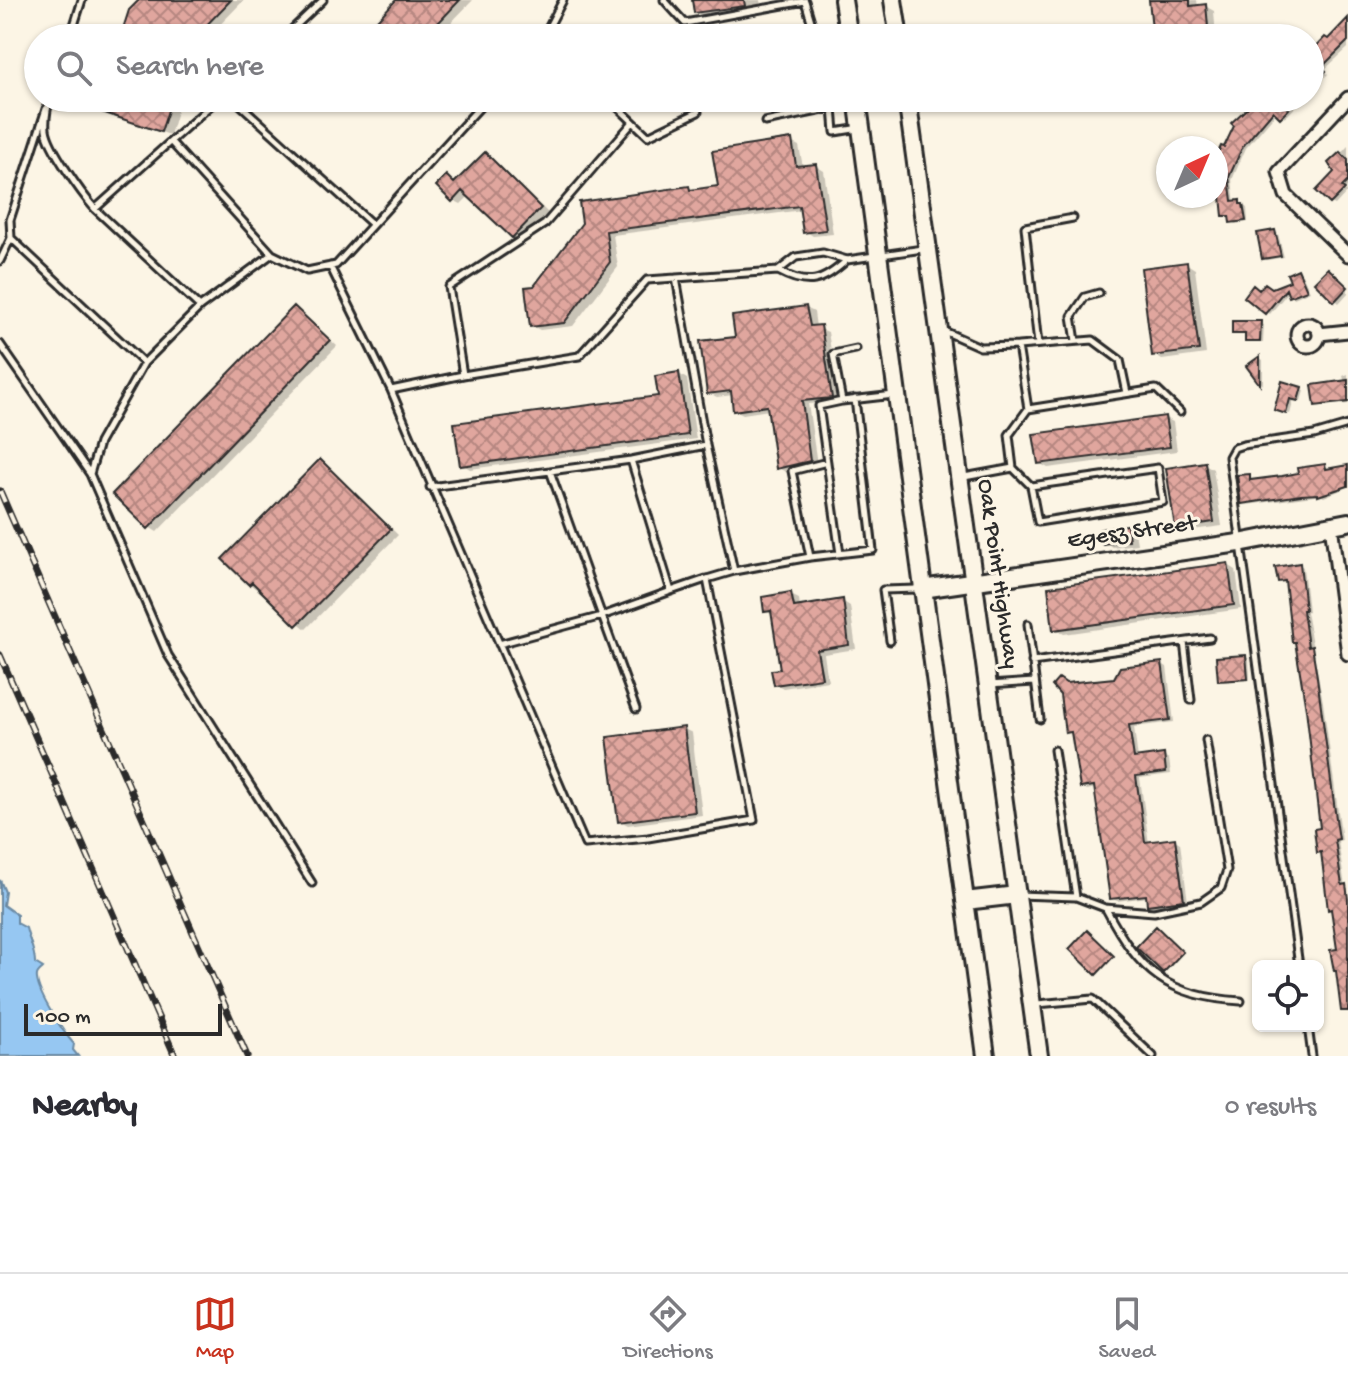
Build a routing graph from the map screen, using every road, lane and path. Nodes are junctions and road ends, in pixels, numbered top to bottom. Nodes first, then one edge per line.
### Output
1 (82, 0) edge
2 (323, 0) edge
3 (563, 0) edge
4 (664, 0) edge
5 (805, 0) edge
6 (843, 0) edge
7 (893, 0) edge
8 (74, 24) edge
9 (298, 24) edge
10 (550, 24) edge
11 (812, 24) edge
12 (847, 24) edge
13 (897, 24) edge
14 (1348, 98) edge
15 (45, 112) edge
16 (46, 112) edge
17 (204, 112) edge
18 (248, 112) edge
19 (475, 112) edge
20 (623, 112) edge
21 (698, 112) dead end
22 (814, 112) edge
23 (833, 112) edge
24 (859, 112) edge
25 (909, 112) edge
26 (633, 122) junction
27 (765, 122) dead end
28 (861, 127) junction
29 (171, 142) junction
30 (95, 209) junction
31 (1073, 218) dead end
32 (372, 224) junction
33 (11, 238) junction
34 (928, 249) junction
35 (272, 254) junction
36 (879, 254) junction
37 (1348, 255) edge
38 (847, 260) junction
39 (0, 261) edge
40 (330, 266) junction
41 (778, 271) junction
42 (676, 278) junction
43 (1099, 293) dead end
44 (200, 307) junction
45 (939, 330) junction
46 (1348, 331) edge
47 (1319, 334) dead end
48 (1076, 341) junction
49 (0, 344) edge
50 (1038, 344) junction
51 (1018, 346) junction
52 (856, 349) dead end
53 (144, 363) junction
54 (463, 375) junction
55 (391, 390) junction
56 (1127, 393) junction
57 (897, 394) junction
58 (855, 399) junction
59 (842, 401) junction
60 (1028, 409) junction
61 (1180, 412) dead end
62 (1348, 425) edge
63 (706, 445) junction
64 (631, 460) junction
65 (827, 462) junction
66 (1013, 468) junction
67 (550, 471) junction
68 (90, 474) junction
69 (959, 478) junction
70 (1031, 486) junction
71 (430, 487) junction
72 (1348, 522) edge
73 (1331, 525) junction
74 (1239, 543) junction
75 (840, 554) junction
76 (810, 557) junction
77 (734, 571) junction
78 (707, 579) junction
79 (974, 582) junction
80 (922, 589) junction
81 (671, 591) junction
82 (602, 616) junction
83 (1028, 624) dead end
84 (1210, 638) dead end
85 (890, 641) dead end
86 (1184, 642) junction
87 (499, 644) junction
88 (1348, 654) edge
89 (1032, 662) junction
90 (1034, 682) junction
91 (988, 685) junction
92 (1191, 700) dead end
93 (636, 709) dead end
94 (1040, 719) dead end
95 (1206, 740) dead end
96 (1054, 750) dead end
97 (312, 883) dead end
98 (1017, 895) junction
99 (1076, 897) junction
100 (965, 901) junction
101 (1105, 908) junction
102 (1298, 960) edge
103 (1241, 1001) dead end
104 (1032, 1004) junction
105 (1309, 1032) edge
106 (986, 1056) edge
107 (1039, 1056) edge
108 (1153, 1056) edge
109 (1312, 1056) edge

1 - 8 lane
2 - 9 lane
3 - 10 lane
4 - 5 lane
5 - 11 lane
6 - 12 main road
7 - 13 main road
14 - 37 street
15 - 33 lane
16 - 30 lane
17 - 29 lane
18 - 32 lane
19 - 32 lane
20 - 26 lane
21 - 26 lane
22 - 27 lane
23 - 28 lane
24 - 28 main road
25 - 34 main road, Oak Point Highway
26 - 54 lane
28 - 36 main road
29 - 30 lane
29 - 35 lane
30 - 44 lane
31 - 50 lane
32 - 40 lane
33 - 39 lane
33 - 53 lane
34 - 36 lane
34 - 45 main road, Oak Point Highway
35 - 40 lane
35 - 44 lane
36 - 38 lane
36 - 57 main road
38 - 41 lane
38 - 41 lane
40 - 55 lane
41 - 42 lane
42 - 54 lane
42 - 63 lane
43 - 48 lane
44 - 53 lane
45 - 51 lane
45 - 69 main road, Oak Point Highway
46 - 47 street
48 - 50 lane
48 - 56 lane
49 - 68 lane
50 - 51 lane
51 - 60 lane
52 - 59 lane
53 - 68 lane
54 - 55 lane
55 - 71 lane
56 - 60 lane
56 - 61 lane
57 - 58 lane
57 - 80 main road
58 - 59 lane
58 - 75 lane
59 - 65 lane
60 - 66 lane
62 - 74 lane
63 - 64 lane
63 - 77 lane
64 - 67 lane
64 - 81 lane
65 - 75 lane
65 - 76 lane
66 - 69 lane
66 - 70 lane
67 - 71 lane
67 - 82 lane
68 - 97 lane
69 - 79 main road, Oak Point Highway
70 - 70 lane
71 - 87 lane
72 - 73 main road, Egesz Street
73 - 74 main road, Egesz Street
73 - 88 street
74 - 79 main road, Egesz Street
74 - 102 lane
75 - 76 lane
76 - 77 lane
77 - 78 lane
78 - 81 lane
78 - 87 lane
79 - 80 main road, Egesz Street
79 - 91 main road, Oak Point Highway
80 - 85 lane
80 - 100 main road
81 - 82 lane
82 - 87 lane
82 - 93 lane
83 - 89 lane
84 - 86 lane
86 - 89 lane
86 - 92 lane
89 - 90 lane
90 - 91 lane
90 - 94 lane
91 - 98 main road, Oak Point Highway
95 - 101 lane
96 - 99 lane
98 - 99 lane
98 - 100 main road
98 - 104 main road, Oak Point Highway
99 - 101 lane
100 - 106 main road
101 - 103 lane
104 - 107 main road, Oak Point Highway
104 - 108 lane
105 - 109 lane

